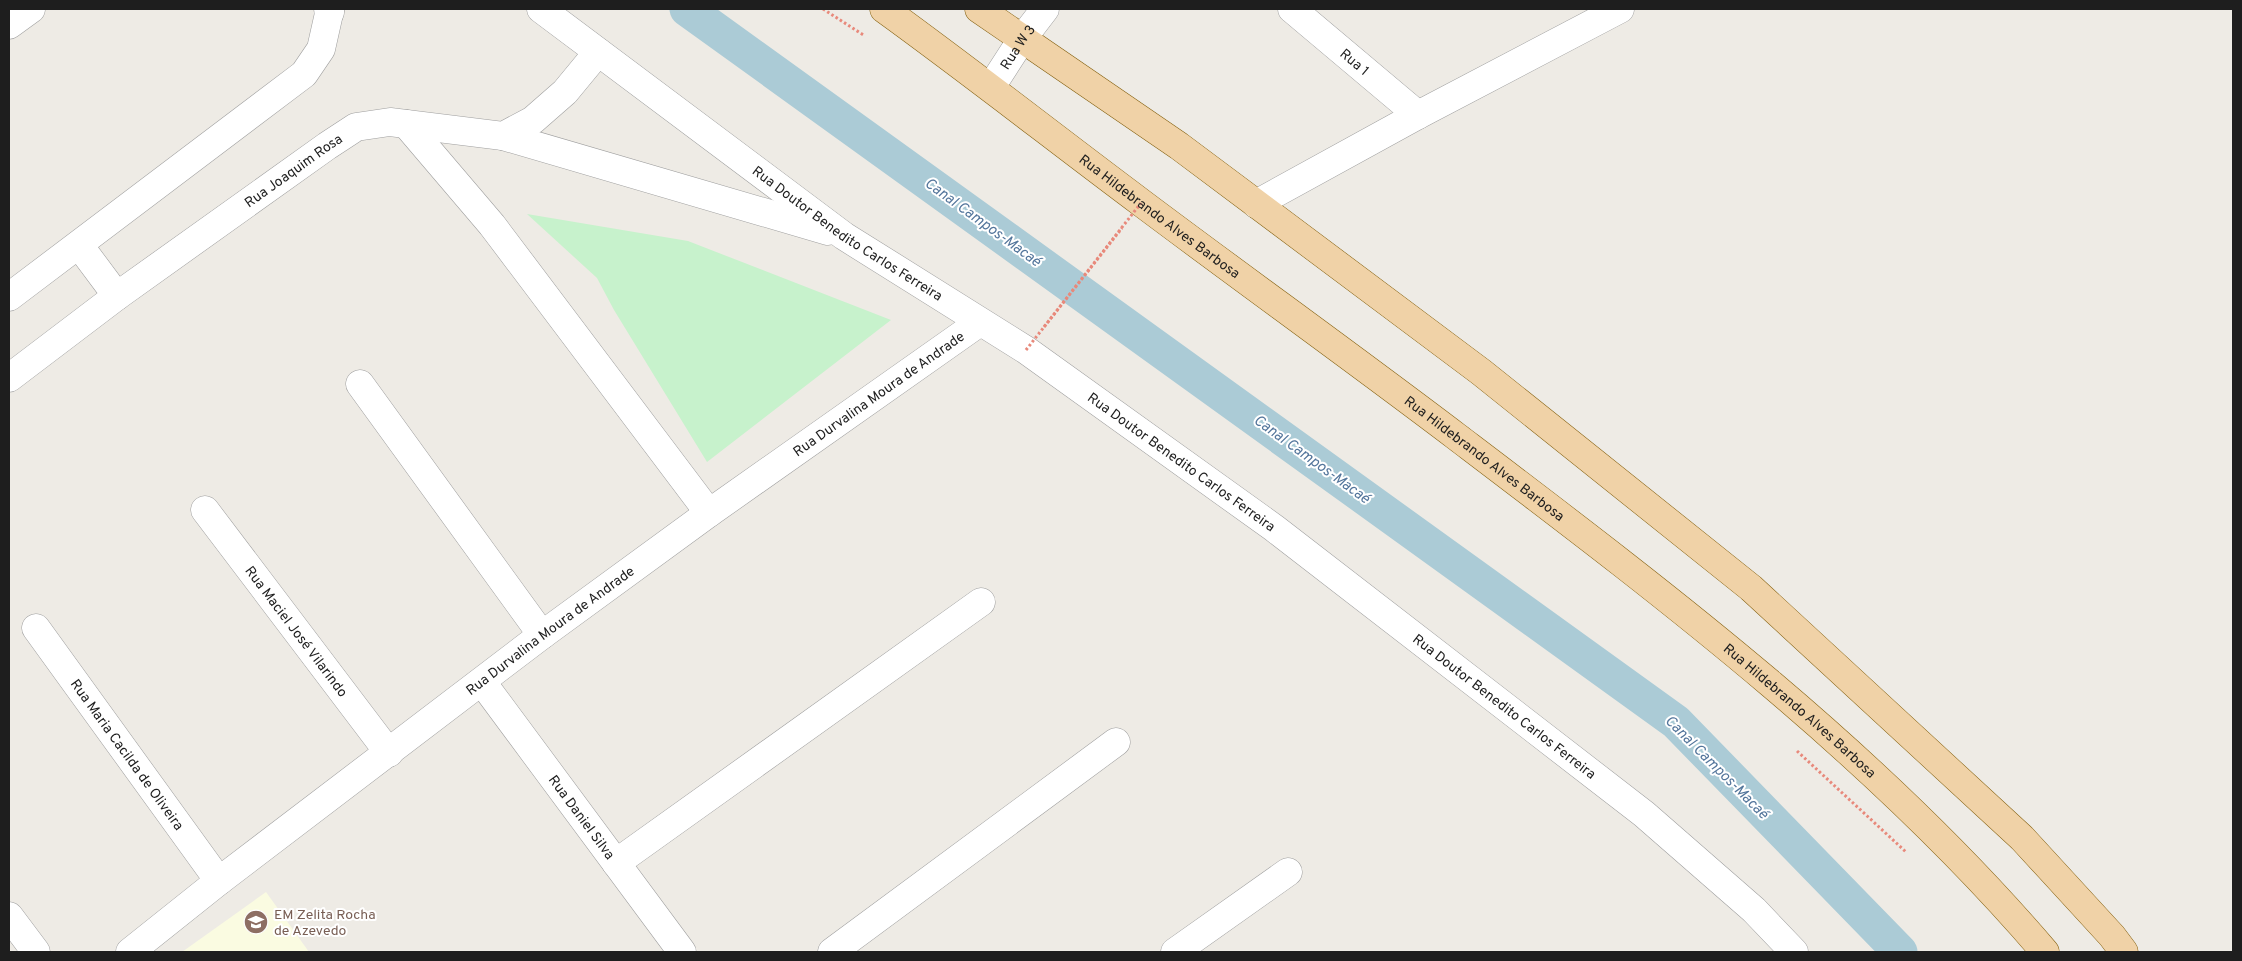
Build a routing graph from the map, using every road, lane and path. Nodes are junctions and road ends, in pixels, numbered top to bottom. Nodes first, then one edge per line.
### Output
1 (31, 9) edge
2 (541, 9) edge
3 (823, 9) edge
4 (884, 9) edge
5 (979, 9) edge
6 (1045, 9) edge
7 (1292, 9) edge
8 (1620, 9) edge
9 (330, 10) edge
10 (9, 25) edge
11 (1022, 39) junction
12 (872, 41) dead end
13 (598, 52) junction
14 (991, 87) junction
15 (1418, 115) junction
16 (406, 124) junction
17 (503, 136) junction
18 (1256, 204) junction
19 (1133, 208) junction
20 (844, 236) junction
21 (79, 245) junction
22 (117, 296) junction
23 (9, 297) edge
24 (980, 322) junction
25 (1030, 345) junction
26 (9, 378) edge
27 (360, 384) dead end
28 (205, 510) dead end
29 (709, 513) junction
30 (981, 602) dead end
31 (36, 628) dead end
32 (542, 635) junction
33 (482, 682) junction
34 (1116, 742) dead end
35 (1790, 744) dead end
36 (389, 753) junction
37 (1912, 858) dead end
38 (616, 864) junction
39 (1288, 872) dead end
40 (219, 881) junction
41 (9, 916) edge
42 (36, 952) edge
43 (130, 952) edge
44 (682, 952) edge
45 (832, 952) edge
46 (1175, 952) edge
47 (1794, 952) edge
48 (2045, 952) edge
49 (2124, 952) edge

1 - 10 street
2 - 13 street, Rua Doutor Benedito Carlos Ferreira
3 - 12 path
4 - 14 main road, Rua Hildebrando Alves Barbosa
5 - 11 main road
6 - 11 street, Rua W 3
7 - 15 street, Rua 1
8 - 15 street
9 - 21 street
11 - 14 street, Rua W 3
11 - 18 main road
13 - 17 street
13 - 20 street, Rua Doutor Benedito Carlos Ferreira
14 - 19 main road, Rua Hildebrando Alves Barbosa
15 - 18 street
16 - 17 street, Rua Joaquim Rosa
16 - 22 street, Rua Joaquim Rosa
16 - 29 street
17 - 20 street, Rua Joaquim Rosa
18 - 49 main road
19 - 25 path, bridge
19 - 25 path, bridge
19 - 48 main road, Rua Hildebrando Alves Barbosa
20 - 24 street, Rua Doutor Benedito Carlos Ferreira
21 - 22 street
21 - 23 street
22 - 26 street, Rua Joaquim Rosa
24 - 25 street, Rua Doutor Benedito Carlos Ferreira
24 - 29 street, Rua Durvalina Moura de Andrade
25 - 47 street, Rua Doutor Benedito Carlos Ferreira
27 - 32 street
28 - 36 street, Rua Maciel José Vilarindo
29 - 32 street, Rua Durvalina Moura de Andrade
30 - 38 street
31 - 40 street, Rua Maria Cacilda de Oliveira
32 - 33 street, Rua Durvalina Moura de Andrade
33 - 36 street, Rua Durvalina Moura de Andrade
33 - 38 street, Rua Daniel Silva
34 - 45 street
35 - 37 path
36 - 40 street, Rua Durvalina Moura de Andrade
38 - 44 street, Rua Daniel Silva
39 - 46 street
40 - 43 street, Rua Durvalina Moura de Andrade
41 - 42 street

